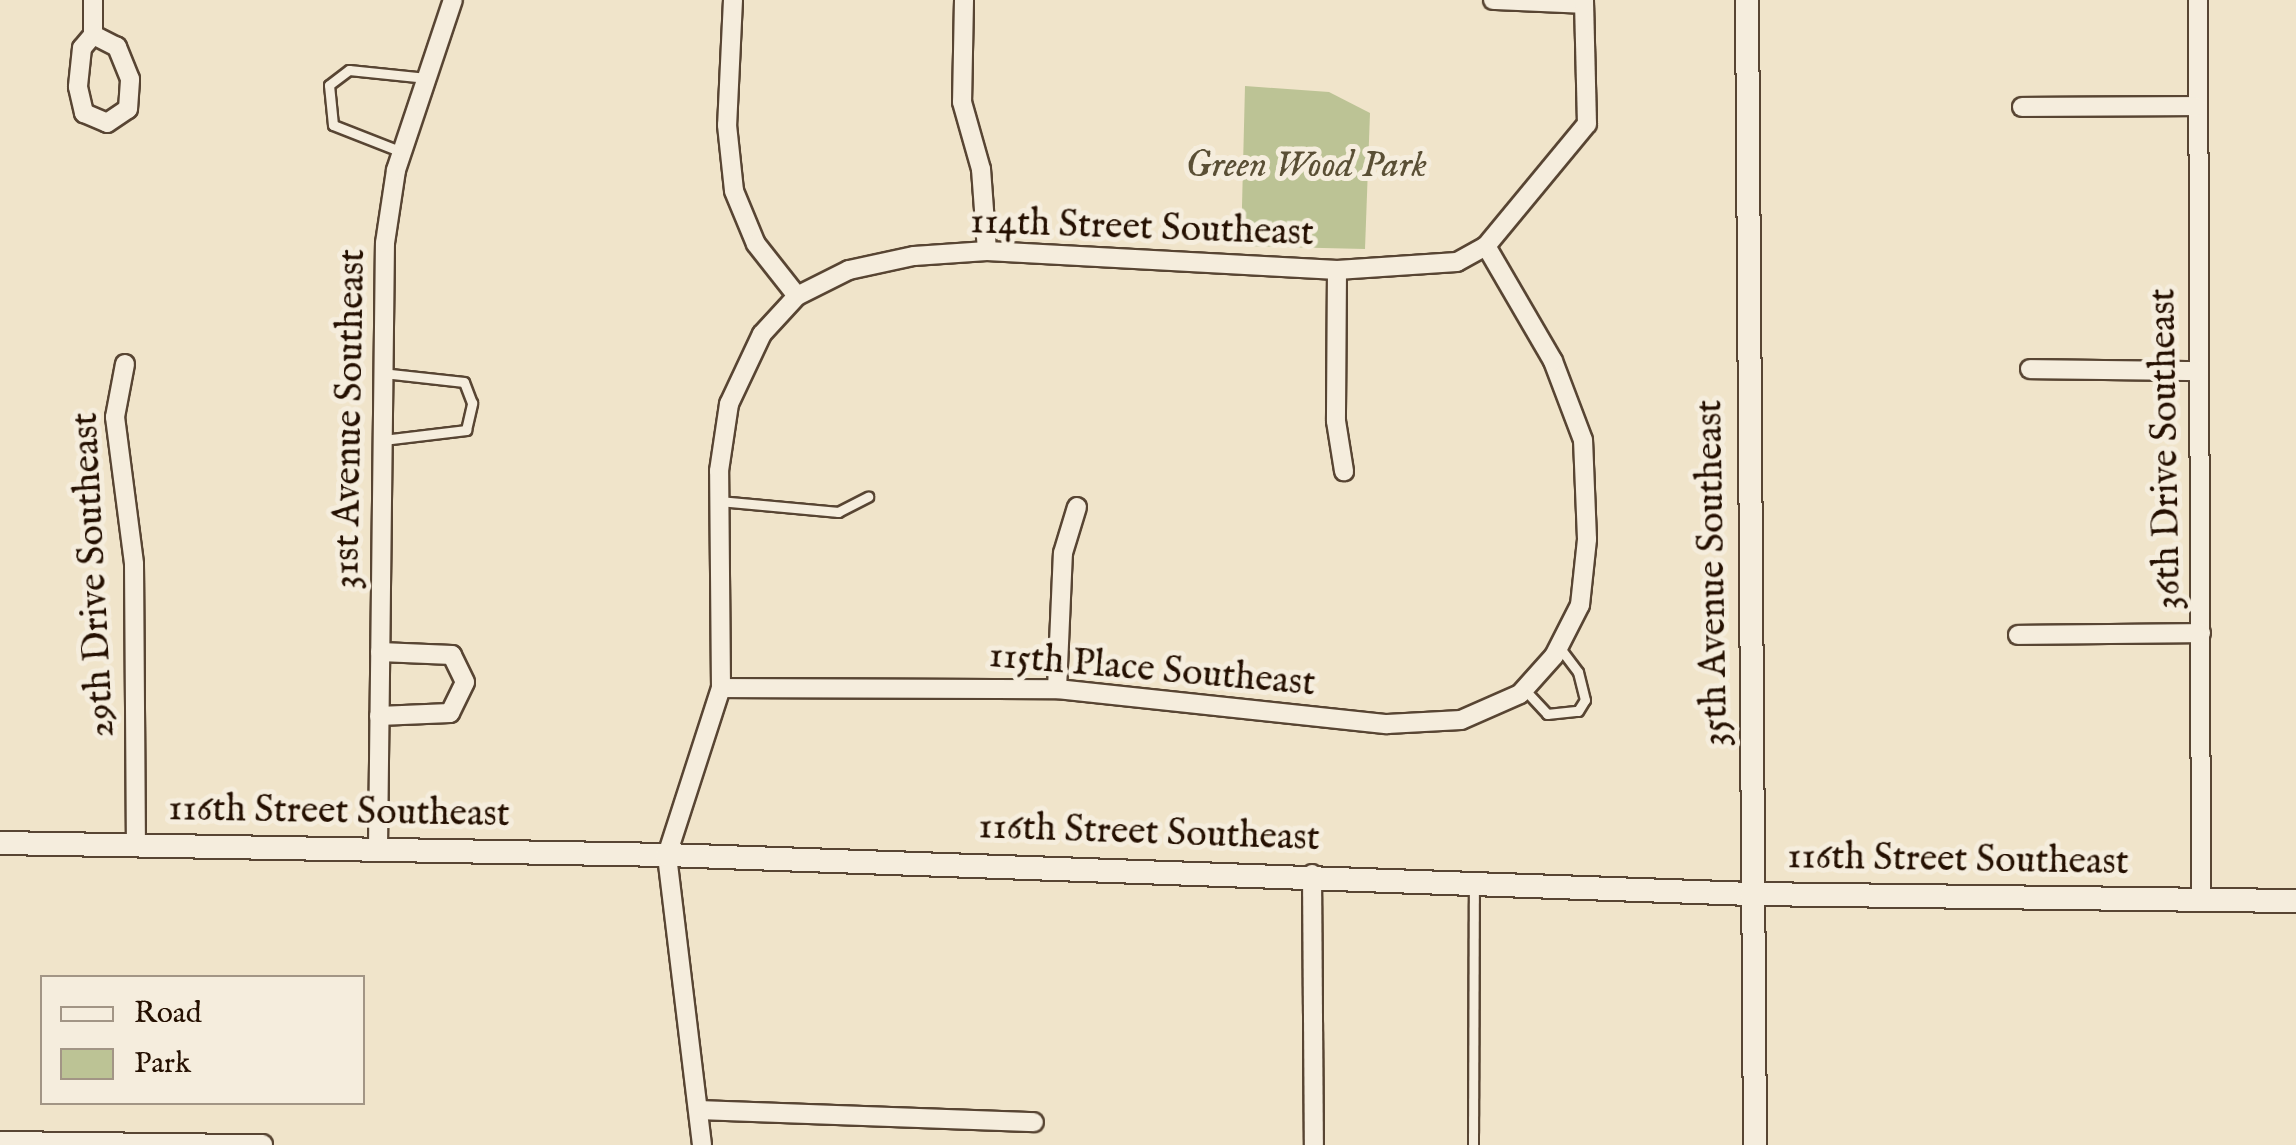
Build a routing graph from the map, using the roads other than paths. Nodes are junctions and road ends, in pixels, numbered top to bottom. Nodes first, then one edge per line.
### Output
1 (93, 0) edge
2 (452, 0) edge
3 (734, 0) edge
4 (964, 0) edge
5 (1493, 0) edge
6 (1747, 0) edge
7 (2198, 0) edge
8 (1584, 2) edge
9 (94, 35) junction
10 (427, 78) junction
11 (2196, 106) junction
12 (2022, 107) dead end
13 (402, 152) junction
14 (1486, 246) junction
15 (987, 251) junction
16 (1337, 270) junction
17 (797, 296) junction
18 (126, 364) dead end
19 (2030, 369) dead end
20 (2198, 371) junction
21 (384, 372) junction
22 (382, 440) junction
23 (1344, 471) dead end
24 (868, 497) dead end
25 (719, 502) junction
26 (1077, 507) dead end
27 (2201, 633) junction
28 (2018, 635) dead end
29 (380, 652) junction
30 (1556, 652) junction
31 (722, 688) junction
32 (1057, 689) junction
33 (1524, 689) junction
34 (380, 716) junction
35 (0, 842) edge
36 (136, 844) junction
37 (378, 848) junction
38 (666, 855) junction
39 (1312, 874) junction
40 (1474, 881) junction
41 (1752, 894) junction
42 (2201, 898) junction
43 (2296, 901) edge
44 (700, 1110) junction
45 (1034, 1122) dead end
46 (0, 1141) edge
47 (264, 1144) edge
48 (702, 1145) edge
49 (1314, 1145) edge
50 (1473, 1145) edge
51 (1755, 1145) edge

1 - 9 street
2 - 10 street, 31st Avenue Southeast
3 - 17 street
4 - 15 street
5 - 8 street
6 - 41 street, 35th Avenue Southeast
7 - 11 street, 36th Drive Southeast
8 - 14 street
9 - 9 street
10 - 13 street, 31st Avenue Southeast
10 - 13 lane
11 - 12 street
11 - 20 street, 36th Drive Southeast
13 - 21 street, 31st Avenue Southeast
14 - 16 street, 114th Street Southeast
14 - 30 street, 115th Place Southeast
15 - 16 street, 114th Street Southeast
15 - 17 street, 114th Street Southeast
16 - 23 street
17 - 25 street
18 - 36 street, 29th Drive Southeast
19 - 20 street
20 - 27 street, 36th Drive Southeast
21 - 22 street, 31st Avenue Southeast
21 - 22 lane
22 - 29 street, 31st Avenue Southeast
24 - 25 lane
25 - 31 street
26 - 32 street
27 - 28 street
27 - 42 street, 36th Drive Southeast
29 - 34 street, 31st Avenue Southeast
29 - 34 street
30 - 33 street, 115th Place Southeast
30 - 33 lane
31 - 32 street, 115th Place Southeast
31 - 38 street
32 - 33 street, 115th Place Southeast
34 - 37 street, 31st Avenue Southeast
35 - 36 street, 116th Street Southeast
36 - 37 street, 116th Street Southeast
37 - 38 street, 116th Street Southeast
38 - 39 street, 116th Street Southeast
38 - 44 street
39 - 40 street, 116th Street Southeast
39 - 49 street
40 - 41 street, 116th Street Southeast
40 - 50 lane
41 - 42 street, 116th Street Southeast
41 - 51 street, 35th Avenue Southeast
42 - 43 street, 116th Street Southeast
44 - 45 street
44 - 48 street
46 - 47 street

